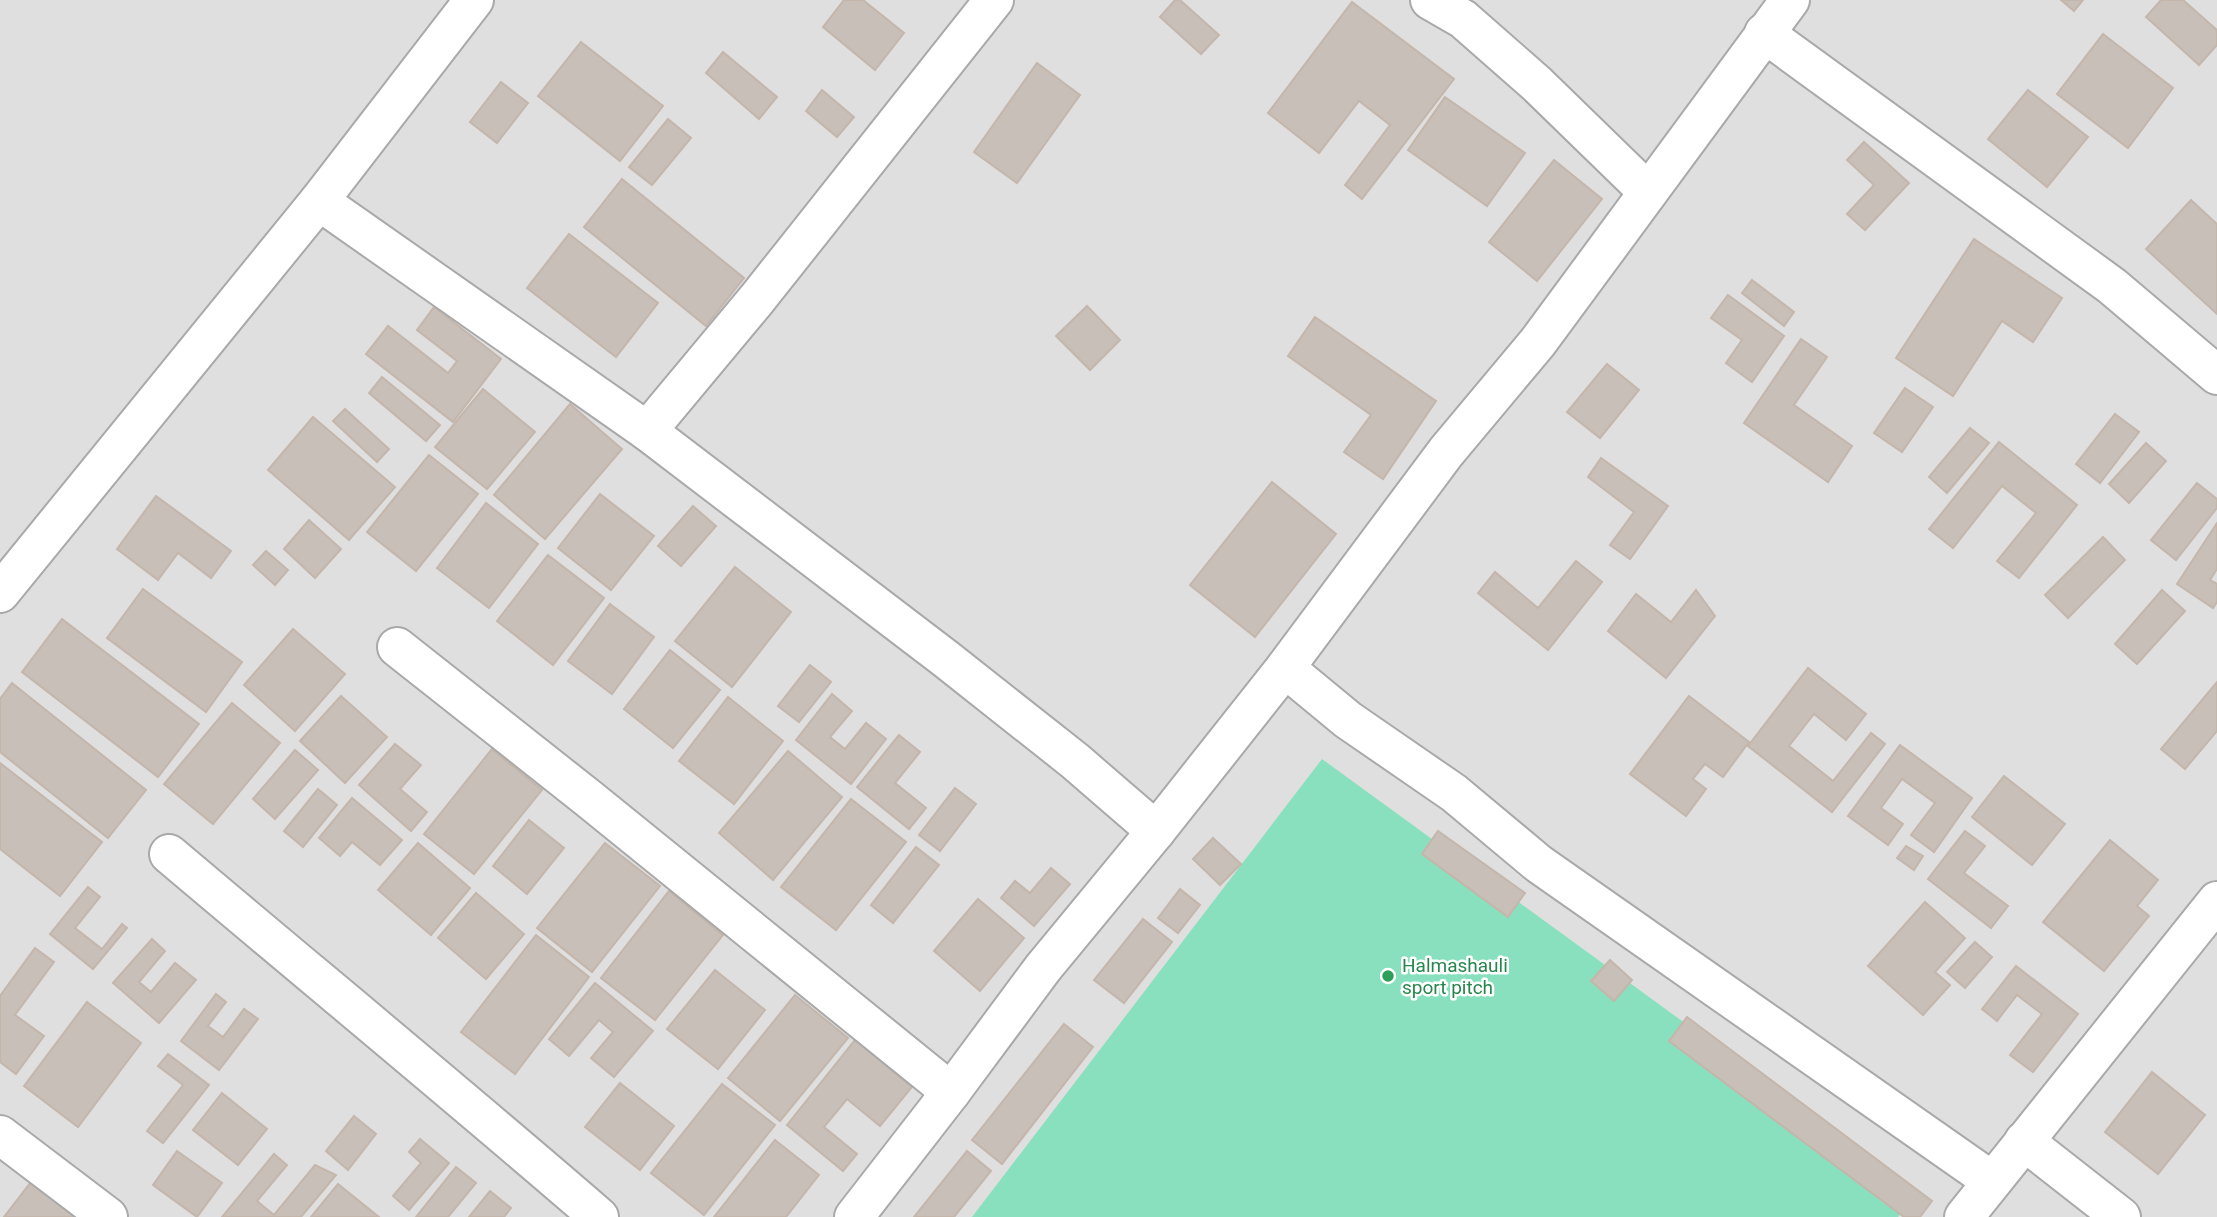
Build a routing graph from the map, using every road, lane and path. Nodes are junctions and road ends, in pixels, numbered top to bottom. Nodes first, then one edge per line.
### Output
1 (474, 0) edge
2 (994, 0) edge
3 (1430, 0) edge
4 (1779, 11) edge
5 (1648, 192) junction
6 (319, 201) junction
7 (2217, 374) edge
8 (647, 431) junction
9 (0, 593) edge
10 (397, 647) dead end
11 (1286, 668) junction
12 (1156, 831) junction
13 (169, 854) dead end
14 (2217, 901) edge
15 (951, 1092) junction
16 (0, 1135) edge
17 (2024, 1141) junction
18 (1992, 1181) junction
19 (108, 1217) edge
20 (599, 1217) edge
21 (854, 1217) edge
22 (1964, 1217) edge
23 (2121, 1217) edge

1 - 6 street
2 - 8 street
3 - 5 street
4 - 5 street
4 - 7 street
5 - 11 street
6 - 8 street
6 - 9 street
8 - 12 street
10 - 15 street
11 - 12 street
11 - 18 street
12 - 15 street
13 - 20 street
14 - 17 street
15 - 21 street
16 - 19 street
17 - 18 street
17 - 23 street
18 - 22 street

